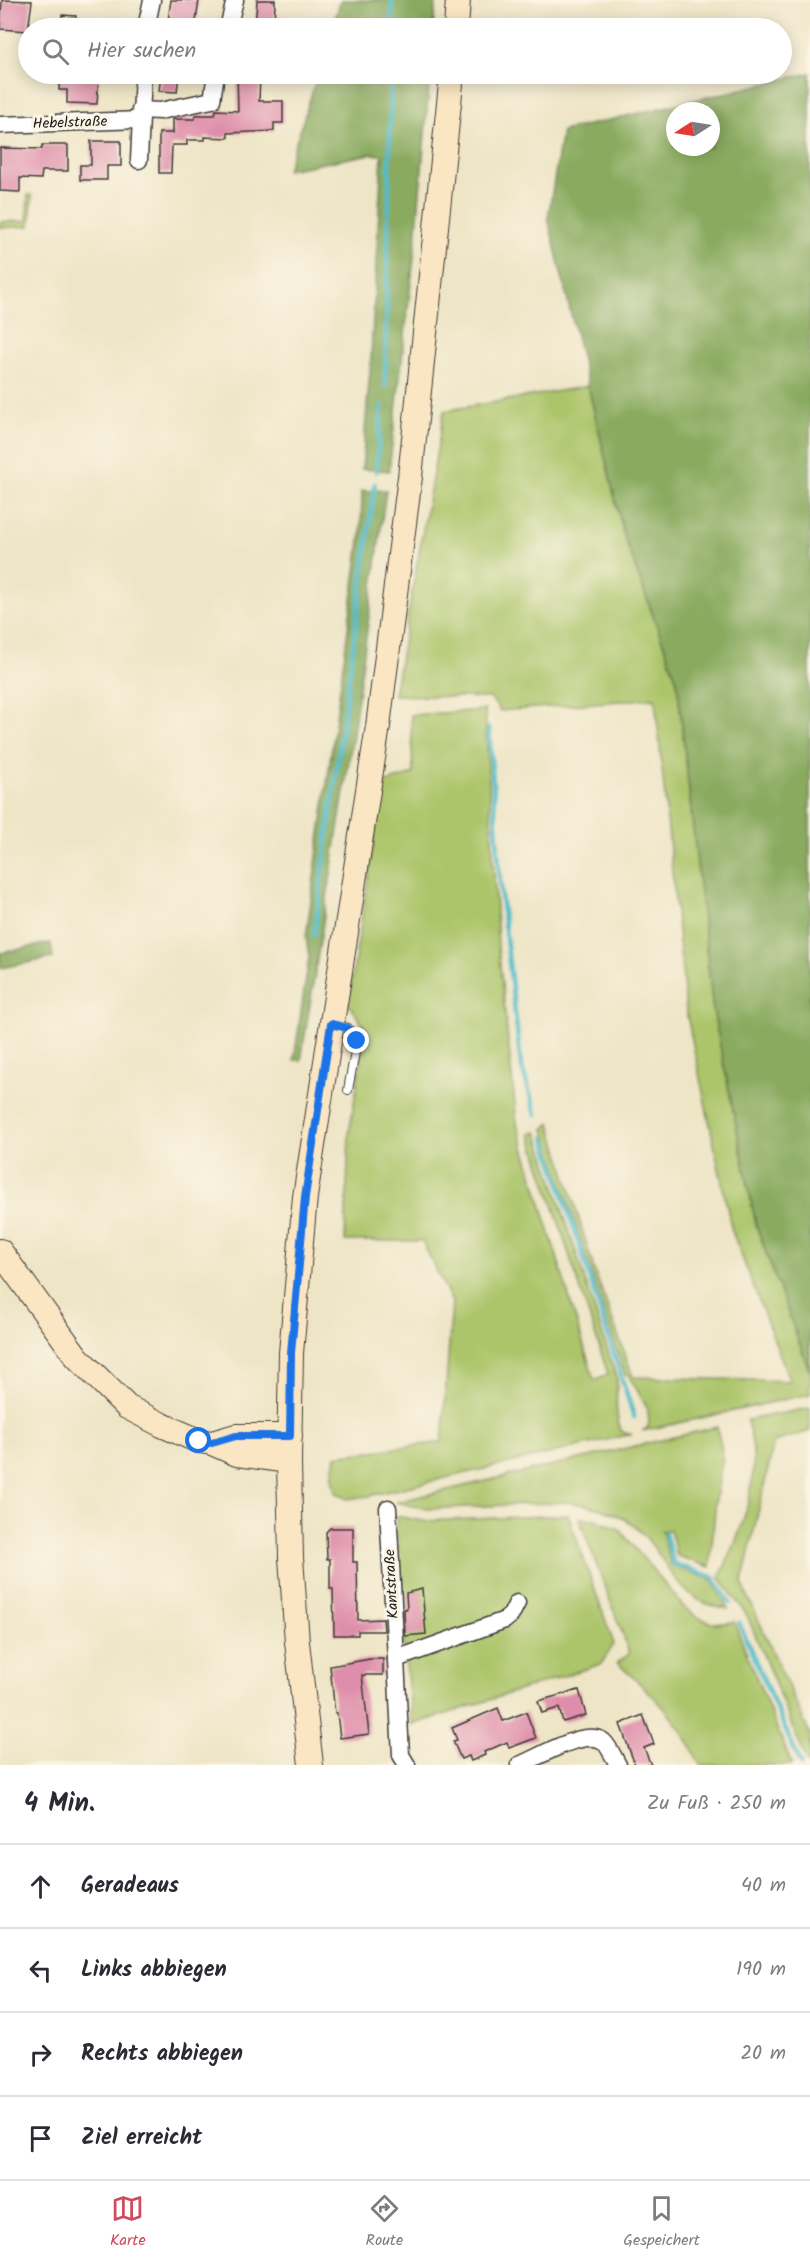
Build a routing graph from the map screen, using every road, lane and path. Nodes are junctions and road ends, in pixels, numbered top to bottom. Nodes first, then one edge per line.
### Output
1 (152, 0) edge
2 (235, 0) edge
3 (458, 0) edge
4 (148, 18) edge
5 (230, 18) edge
6 (457, 18) edge
7 (142, 84) edge
8 (214, 84) edge
9 (451, 84) edge
10 (140, 115) junction
11 (0, 125) edge
12 (139, 160) dead end
13 (331, 1024) junction
14 (348, 1090) dead end
15 (0, 1251) edge
16 (290, 1436) junction
17 (212, 1443) junction
18 (289, 1461) junction
19 (388, 1508) dead end
20 (517, 1603) dead end
21 (396, 1659) junction
22 (311, 1765) edge
23 (407, 1765) edge
24 (519, 1765) edge
25 (618, 1765) edge

1 - 4 street
2 - 5 street
3 - 6 main road
7 - 10 street
8 - 10 street, Hebelstraße
9 - 13 main road
10 - 11 street, Hebelstraße
10 - 12 street
13 - 14 lane
13 - 16 main road
15 - 17 main road
16 - 17 main road
16 - 18 main road
17 - 18 main road
18 - 22 main road
19 - 21 street, Kantstraße
20 - 21 street
21 - 23 street, Kantstraße
24 - 25 street

